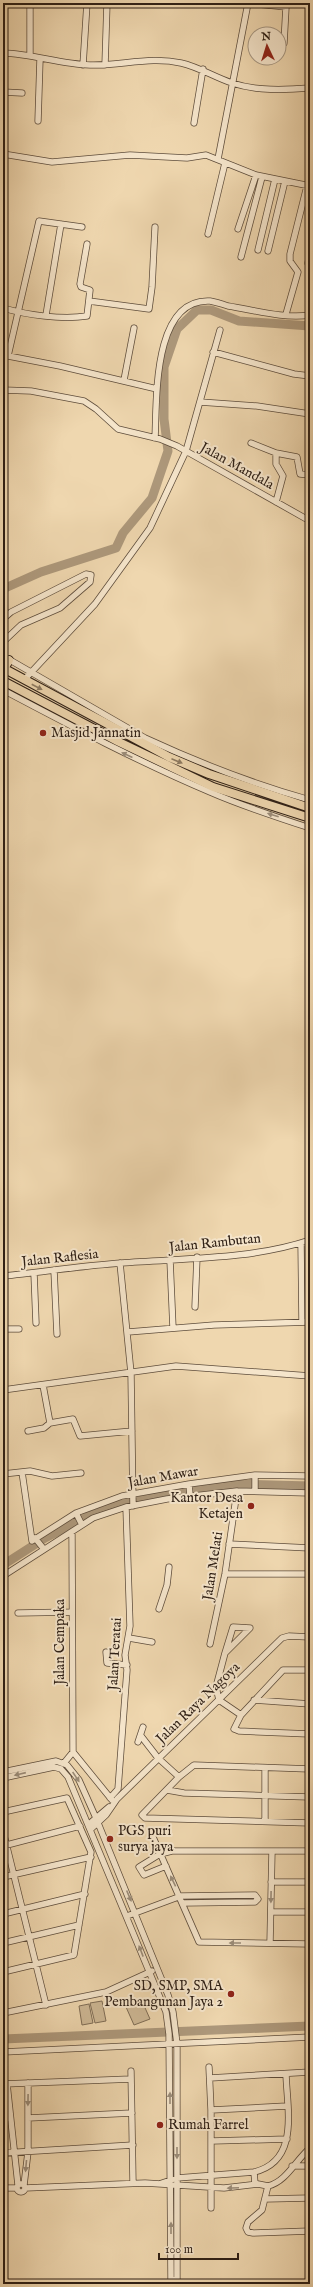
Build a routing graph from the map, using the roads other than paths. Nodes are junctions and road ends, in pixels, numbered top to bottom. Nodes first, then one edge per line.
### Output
1 (30, 3) edge
2 (87, 3) edge
3 (107, 3) edge
4 (248, 3) edge
5 (285, 26) edge
6 (3, 53) edge
7 (30, 55) junction
8 (40, 59) junction
9 (83, 65) junction
10 (105, 65) junction
11 (203, 69) junction
12 (232, 83) junction
13 (310, 88) edge
14 (3, 92) edge
15 (22, 93) dead end
16 (38, 121) dead end
17 (194, 123) dead end
18 (3, 154) edge
19 (218, 159) junction
20 (225, 163) junction
21 (259, 176) junction
22 (275, 179) junction
23 (285, 181) junction
24 (308, 186) edge
25 (60, 224) junction
26 (82, 227) dead end
27 (154, 227) dead end
28 (238, 229) dead end
29 (208, 234) dead end
30 (87, 244) dead end
31 (258, 250) dead end
32 (268, 251) dead end
33 (310, 254) edge
34 (241, 257) dead end
35 (308, 263) dead end
36 (89, 301) junction
37 (3, 308) edge
38 (16, 313) junction
39 (286, 314) junction
40 (310, 315) edge
41 (46, 316) junction
42 (134, 328) dead end
43 (220, 330) dead end
44 (213, 352) junction
45 (6, 355) edge
46 (310, 376) edge
47 (124, 380) junction
48 (157, 388) junction
49 (3, 390) edge
50 (200, 402) junction
51 (310, 414) edge
52 (157, 438) junction
53 (251, 443) dead end
54 (186, 451) junction
55 (276, 453) junction
56 (310, 475) edge
57 (276, 502) junction
58 (310, 521) edge
59 (3, 619) edge
60 (3, 642) edge
61 (6, 658) edge
62 (3, 669) edge
63 (30, 672) junction
64 (24, 680) junction
65 (3, 681) edge
66 (3, 690) edge
67 (84, 712) junction
68 (77, 726) junction
69 (279, 795) junction
70 (310, 800) edge
71 (310, 808) edge
72 (310, 818) edge
73 (310, 828) edge
74 (310, 1240) edge
75 (301, 1243) junction
76 (197, 1257) junction
77 (170, 1260) junction
78 (120, 1263) junction
79 (54, 1270) junction
80 (34, 1273) junction
81 (3, 1276) edge
82 (195, 1307) dead end
83 (302, 1322) junction
84 (310, 1322) edge
85 (36, 1323) dead end
86 (173, 1328) junction
87 (3, 1329) edge
88 (19, 1329) dead end
89 (128, 1332) junction
90 (57, 1334) dead end
91 (131, 1373) junction
92 (310, 1376) edge
93 (43, 1385) junction
94 (3, 1390) edge
95 (3, 1404) edge
96 (50, 1423) junction
97 (3, 1425) edge
98 (28, 1431) dead end
99 (132, 1431) junction
100 (22, 1472) junction
101 (81, 1473) dead end
102 (3, 1474) edge
103 (255, 1476) junction
104 (310, 1476) edge
105 (189, 1484) junction
106 (237, 1490) junction
107 (255, 1490) junction
108 (310, 1493) edge
109 (190, 1494) junction
110 (133, 1500) junction
111 (126, 1507) junction
112 (76, 1514) junction
113 (81, 1523) junction
114 (72, 1532) junction
115 (38, 1543) junction
116 (229, 1544) junction
117 (310, 1548) edge
118 (169, 1567) dead end
119 (225, 1574) junction
120 (310, 1574) edge
121 (3, 1576) edge
122 (159, 1609) dead end
123 (72, 1612) junction
124 (18, 1613) dead end
125 (310, 1637) edge
126 (129, 1638) junction
127 (152, 1642) dead end
128 (210, 1644) dead end
129 (106, 1652) dead end
130 (225, 1653) junction
131 (127, 1665) junction
132 (310, 1670) edge
133 (219, 1700) junction
134 (254, 1700) junction
135 (310, 1704) edge
136 (241, 1715) junction
137 (143, 1728) dead end
138 (310, 1734) edge
139 (141, 1736) junction
140 (138, 1742) dead end
141 (73, 1752) junction
142 (158, 1758) junction
143 (64, 1763) junction
144 (33, 1768) junction
145 (265, 1768) junction
146 (310, 1768) edge
147 (3, 1772) edge
148 (179, 1777) junction
149 (3, 1778) edge
150 (167, 1790) junction
151 (265, 1795) junction
152 (310, 1797) edge
153 (111, 1801) junction
154 (3, 1812) edge
155 (97, 1820) junction
156 (265, 1821) junction
157 (310, 1823) edge
158 (80, 1826) junction
159 (90, 1826) junction
160 (3, 1831) edge
161 (153, 1836) dead end
162 (5, 1846) edge
163 (272, 1850) junction
164 (310, 1851) edge
165 (160, 1854) junction
166 (91, 1857) junction
167 (166, 1866) junction
168 (14, 1875) junction
169 (3, 1878) edge
170 (271, 1882) junction
171 (310, 1882) edge
172 (85, 1894) junction
173 (196, 1895) junction
174 (246, 1895) junction
175 (181, 1896) junction
176 (184, 1903) junction
177 (196, 1903) junction
178 (246, 1903) junction
179 (22, 1909) junction
180 (136, 1912) junction
181 (271, 1912) junction
182 (310, 1912) edge
183 (3, 1914) edge
184 (127, 1916) junction
185 (79, 1925) junction
186 (29, 1937) junction
187 (3, 1943) edge
188 (270, 1943) junction
189 (310, 1944) edge
190 (36, 1964) junction
191 (157, 1969) junction
192 (3, 1972) edge
193 (149, 1972) junction
194 (46, 2006) junction
195 (172, 2006) junction
196 (164, 2007) junction
197 (3, 2013) edge
198 (172, 2026) junction
199 (310, 2037) edge
200 (177, 2044) junction
201 (170, 2045) junction
202 (3, 2052) edge
203 (209, 2067) dead end
204 (131, 2070) dead end
205 (310, 2072) edge
206 (286, 2074) junction
207 (210, 2078) junction
208 (131, 2079) junction
209 (28, 2083) junction
210 (5, 2084) edge
211 (287, 2106) junction
212 (211, 2110) junction
213 (132, 2113) junction
214 (3, 2118) edge
215 (10, 2118) junction
216 (28, 2118) junction
217 (287, 2139) junction
218 (212, 2141) junction
219 (133, 2145) junction
220 (310, 2148) edge
221 (28, 2152) junction
222 (3, 2153) edge
223 (14, 2153) junction
224 (292, 2166) junction
225 (310, 2166) edge
226 (254, 2172) junction
227 (212, 2175) junction
228 (177, 2178) junction
229 (133, 2183) junction
230 (173, 2183) junction
231 (255, 2184) junction
232 (21, 2186) junction
233 (211, 2186) junction
234 (268, 2186) junction
235 (3, 2188) edge
236 (310, 2198) edge
237 (265, 2199) junction
238 (211, 2208) dead end
239 (310, 2231) edge
240 (174, 2282) edge

1 - 7 street
2 - 9 street
3 - 10 street
4 - 5 street
4 - 12 street
6 - 7 street
7 - 8 street
8 - 9 street
8 - 16 street
9 - 10 street
10 - 11 street
11 - 12 street
11 - 17 street
12 - 13 street
12 - 19 street
14 - 15 street
18 - 19 street
19 - 20 street
20 - 21 street
20 - 29 street
21 - 22 street
21 - 28 street
21 - 34 street
22 - 23 street
22 - 31 street
23 - 24 street
23 - 32 street
24 - 39 street
25 - 26 street
25 - 38 street
25 - 41 street
27 - 36 street
30 - 36 street
33 - 35 street
36 - 41 street
37 - 38 street
38 - 41 street
38 - 45 street
39 - 40 street
39 - 48 street
42 - 47 street
43 - 44 street
44 - 46 street
44 - 50 street
45 - 47 street
47 - 48 street
48 - 52 street
49 - 52 street, Jalan Mandala
50 - 51 street
50 - 54 street
52 - 54 street, Jalan Mandala
53 - 55 street
54 - 57 street, Jalan Mandala
54 - 63 street
55 - 56 street
55 - 57 street
57 - 58 street, Jalan Mandala
59 - 60 street
61 - 62 highway
61 - 63 street
62 - 64 highway
63 - 64 street
63 - 69 street
64 -> 67 highway
65 - 68 highway
66 - 68 street
67 - 68 highway
67 -> 69 highway
68 - 72 highway
73 -> 68 street
69 - 70 street
69 - 71 highway
74 - 75 street, Jalan Rambutan
75 - 76 street, Jalan Rambutan
75 - 83 street
76 - 77 street, Jalan Rambutan
76 - 82 street
77 - 78 street, Jalan Rambutan
77 - 86 street
78 - 79 street, Jalan Raflesia
78 - 89 street
79 - 80 street, Jalan Raflesia
79 - 90 street
80 - 81 street, Jalan Raflesia
80 - 85 street
83 - 84 street
83 - 86 street
86 - 89 street
87 - 88 street
89 - 91 street
91 - 92 street
91 - 93 street
91 - 99 street
93 - 94 street
93 - 96 street
95 - 97 street
96 - 98 street
96 - 99 street
99 - 110 street
100 - 101 street
100 - 102 street
100 - 115 street
103 - 104 street, Jalan Mawar
103 - 105 street, Jalan Mawar
103 - 107 street
105 - 109 street
105 - 110 street, Jalan Mawar
106 - 107 street
106 - 109 street
106 - 116 street, Jalan Melati
107 - 108 street
109 - 110 street
110 - 111 street
110 - 112 street, Jalan Mawar
111 - 113 street
111 - 126 street, Jalan Teratai
112 - 113 street
112 - 115 street, Jalan Mawar
113 - 114 street
114 - 115 street
114 - 123 street, Jalan Cempaka
115 - 121 street
116 - 117 street
116 - 119 street, Jalan Melati
118 - 122 street
119 - 120 street
119 - 128 street, Jalan Melati
123 - 124 street
123 - 141 street, Jalan Cempaka
125 - 133 street, Jalan Raya Nagoya
126 - 127 street
126 - 131 street, Jalan Teratai
129 - 131 street
130 - 130 street
130 - 133 street
131 - 153 street, Jalan Teratai
132 - 134 street
133 - 136 street
133 - 142 street, Jalan Raya Nagoya
134 - 135 street
134 - 136 street
136 - 138 street
137 - 139 street
139 - 140 street
139 - 142 street
141 - 143 street
141 - 153 street
142 - 148 street
142 - 153 street, Jalan Raya Nagoya
143 - 144 street
143 -> 155 street
144 - 147 street
144 -> 149 street
144 - 159 street
145 - 146 street
145 - 148 street
145 - 151 street
148 - 150 street
150 - 151 street
150 - 156 street
151 - 152 street
151 - 156 street
153 - 155 street, Jalan Raya Nagoya
154 - 158 street
155 - 159 street, Jalan Raya Nagoya
155 -> 180 street
156 - 157 street
158 - 162 street
158 - 166 street
159 - 184 street
160 - 162 street
161 - 165 street
162 - 168 street
163 - 164 street
163 - 165 street
163 - 170 street
165 - 167 street
165 - 167 street
166 - 168 street
166 - 172 street
175 -> 167 street
168 - 169 street
168 - 179 street
170 - 171 street
170 -> 181 street
172 - 179 street
172 - 185 street
173 - 174 street
173 - 175 street
173 - 177 street
174 - 178 street
174 - 178 street
175 - 176 street
175 - 180 street
176 - 177 street
188 -> 176 street
177 - 178 street
179 - 183 street
179 - 186 street
180 - 184 street
180 - 191 street
181 - 182 street
181 - 188 street
193 -> 184 street
185 - 186 street
185 - 190 street
186 - 187 street
186 - 190 street
188 - 189 street
190 - 192 street
190 - 194 street
191 - 193 street
191 - 195 street
193 - 194 street
193 - 196 street
194 - 197 street
195 - 196 street
195 - 198 street
196 - 198 street
198 - 200 street
198 - 201 street
199 - 200 street
200 - 201 street
200 -> 228 street
201 - 202 street
230 -> 201 street
203 - 207 street
204 - 208 street
205 - 206 street
206 - 207 street
206 - 211 street
207 - 212 street
208 - 209 street
208 - 213 street
209 - 210 street
209 -> 216 street
210 - 215 street
211 - 212 street
211 - 217 street
212 - 218 street
213 - 216 street
213 - 219 street
214 - 215 street
215 - 223 street
216 - 221 street
217 - 218 street
217 - 226 street
218 - 227 street
219 - 221 street
219 - 229 street
220 - 224 street
221 - 223 street
221 -> 232 street
222 - 223 street
223 - 232 street
224 - 225 street
224 - 234 street
226 - 227 street
226 - 231 street
227 - 228 street
227 - 233 street
228 - 230 street
229 - 230 street
229 - 232 street
230 - 233 street
230 - 240 street
231 -> 233 street
231 - 234 street
232 - 235 street
233 - 238 street
234 - 237 street
236 - 237 street
237 - 239 street

